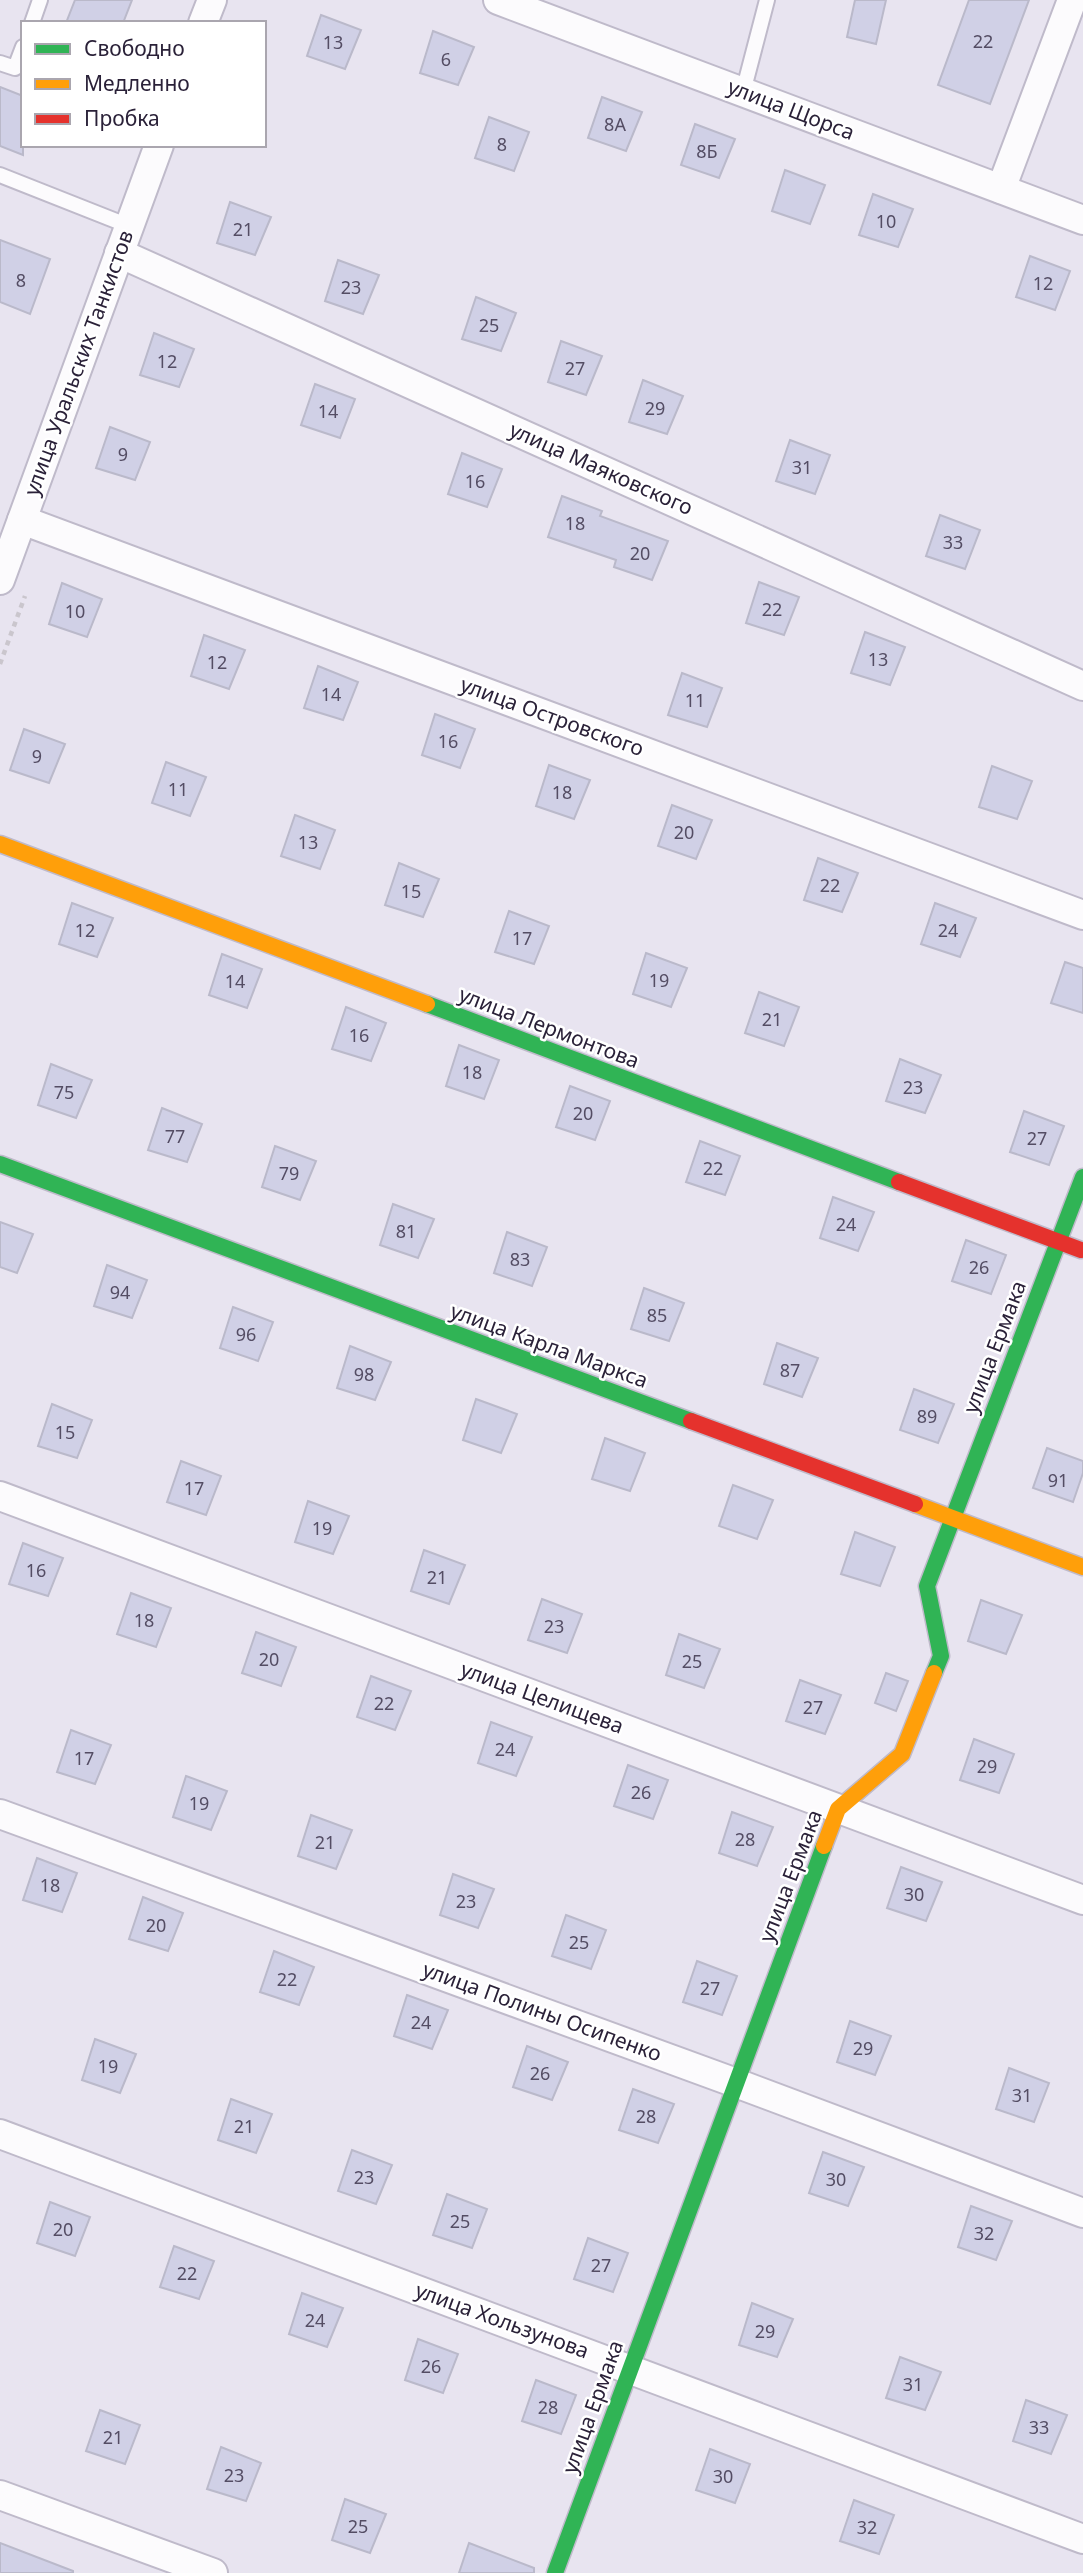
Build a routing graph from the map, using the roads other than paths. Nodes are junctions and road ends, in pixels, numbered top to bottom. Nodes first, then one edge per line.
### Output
1 (40, 0) edge
2 (212, 0) edge
3 (498, 0) edge
4 (767, 0) edge
5 (1072, 0) edge
6 (33, 21) edge
7 (204, 21) edge
8 (21, 52) edge
9 (0, 62) edge
10 (743, 92) junction
11 (158, 147) edge
12 (0, 175) edge
13 (1001, 189) junction
14 (1083, 220) edge
15 (129, 226) junction
16 (119, 253) junction
17 (22, 520) junction
18 (0, 580) edge
19 (1083, 686) edge
20 (0, 844) edge
21 (1083, 915) edge
22 (0, 1164) edge
23 (1083, 1177) edge
24 (1058, 1242) junction
25 (1083, 1251) edge
26 (0, 1496) edge
27 (951, 1518) junction
28 (1083, 1567) edge
29 (838, 1809) junction
30 (0, 1814) edge
31 (1083, 1900) edge
32 (736, 2083) junction
33 (0, 2134) edge
34 (1083, 2213) edge
35 (630, 2369) junction
36 (0, 2495) edge
37 (1083, 2539) edge
38 (214, 2573) edge
39 (555, 2573) edge

1 - 6 lane
2 - 7 street
3 - 10 street, улица Щорса
4 - 10 lane
5 - 13 street
8 - 9 lane
10 - 13 street, улица Щорса
11 - 15 street, улица Уральских Танкистов
12 - 15 lane
13 - 14 street, улица Щорса
15 - 16 street, улица Уральских Танкистов
16 - 17 street, улица Уральских Танкистов
16 - 19 street, улица Маяковского
17 - 18 street, улица Уральских Танкистов
17 - 21 street, улица Островского
20 - 24 street, улица Лермонтова
22 - 27 street, улица Карла Маркса
23 - 24 street, улица Ермака
24 - 25 street, улица Лермонтова
24 - 27 street, улица Ермака
26 - 29 street, улица Целищева
27 - 28 street, улица Карла Маркса
27 - 29 street, улица Ермака
29 - 31 street, улица Целищева
29 - 32 street, улица Ермака
30 - 32 street, улица Полины Осипенко
32 - 34 street, улица Полины Осипенко
32 - 35 street, улица Ермака
33 - 35 street, улица Хользунова
35 - 37 street, улица Хользунова
35 - 39 street, улица Ермака
36 - 38 street

